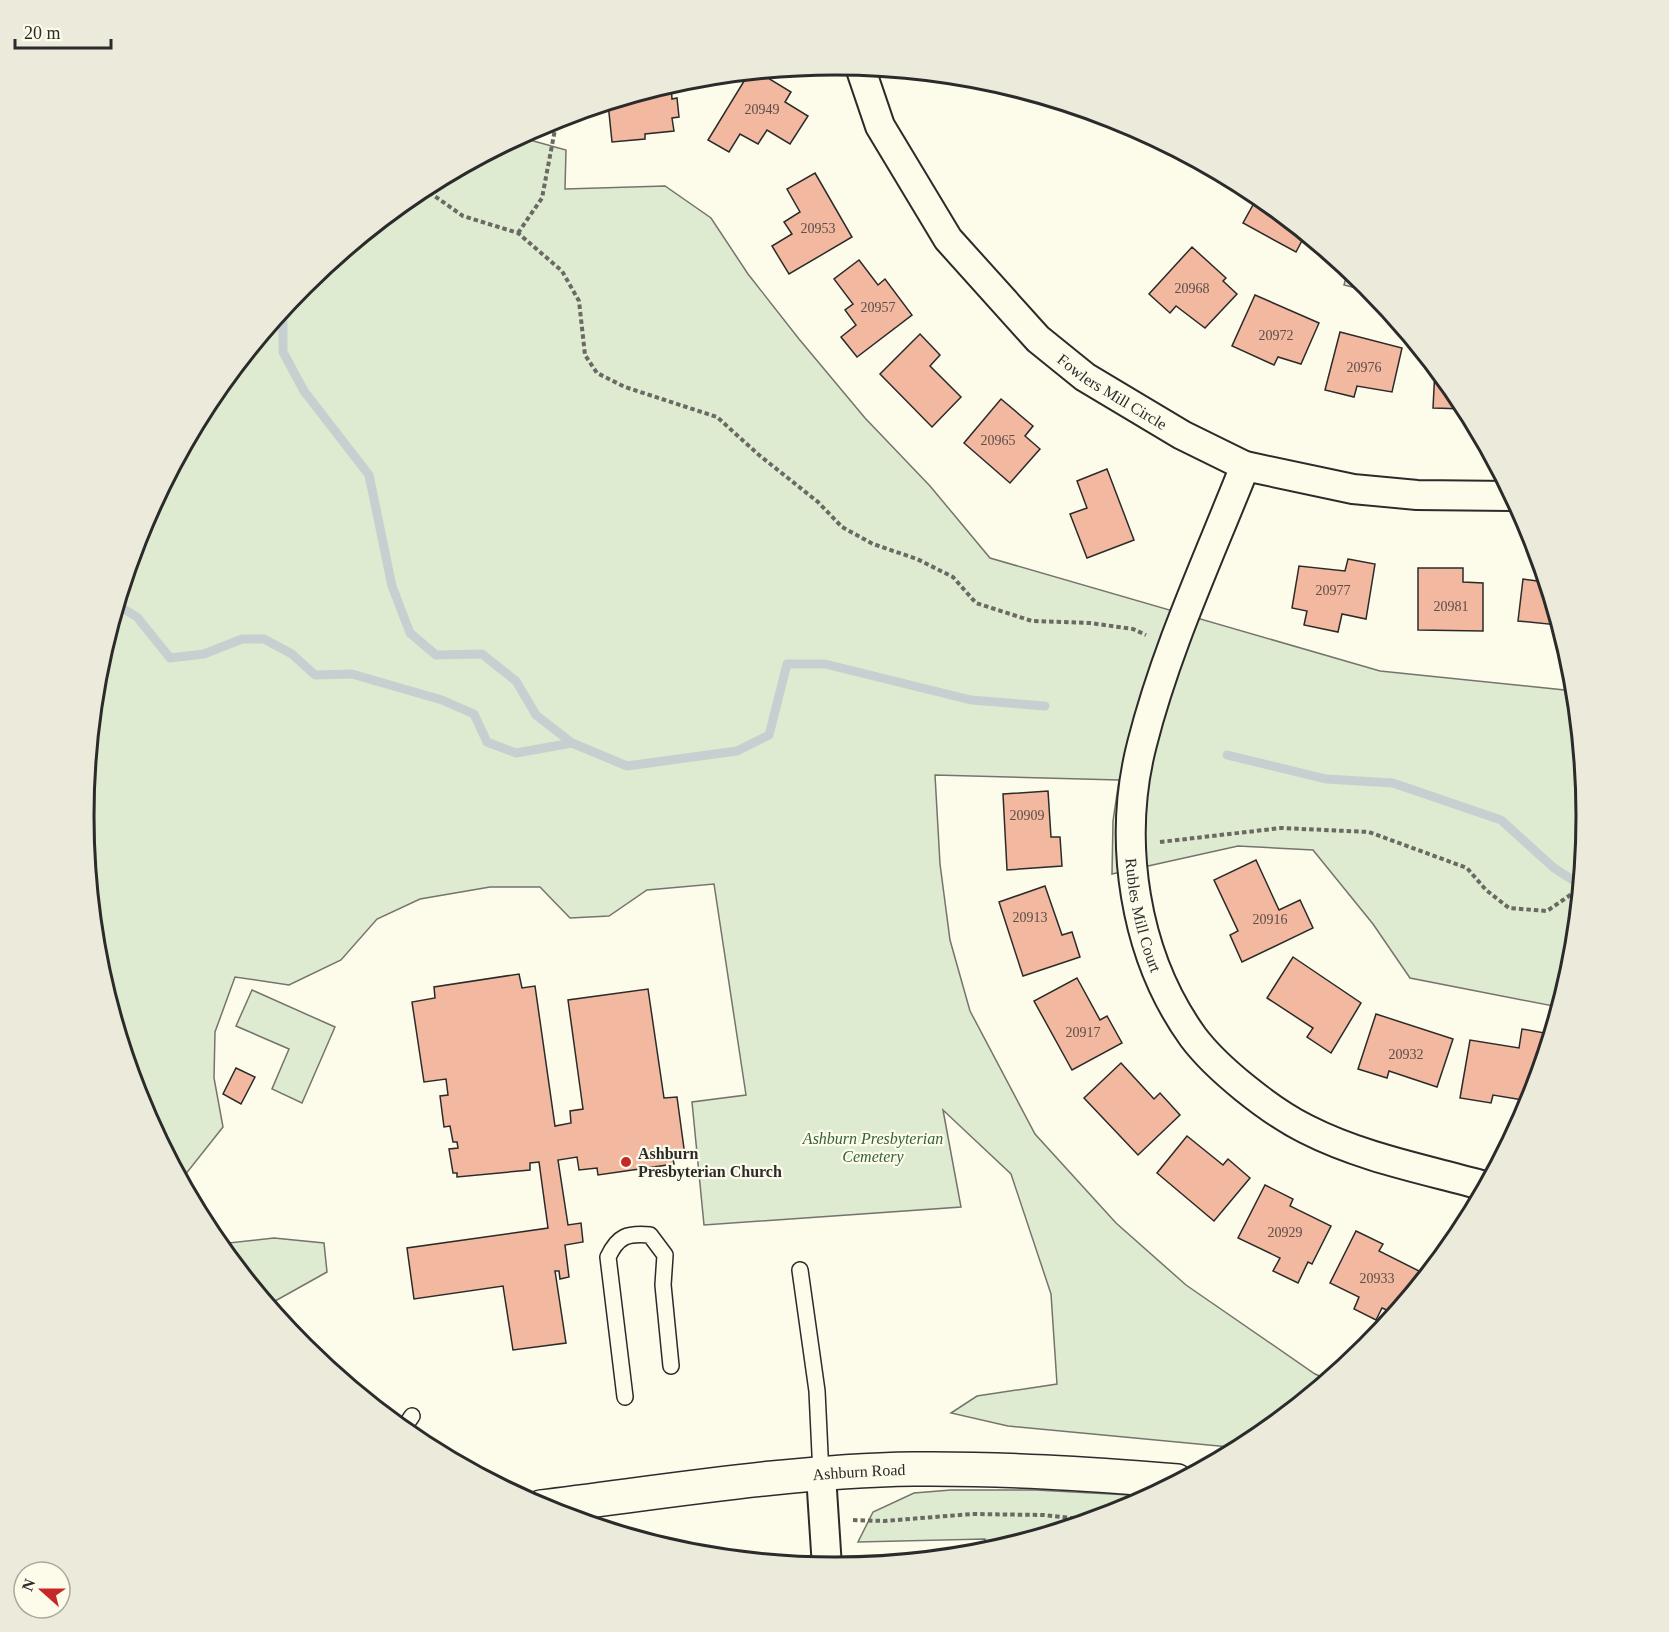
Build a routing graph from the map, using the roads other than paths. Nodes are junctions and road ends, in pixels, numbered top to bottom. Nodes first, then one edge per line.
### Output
1 (863, 76) edge
2 (1245, 466) junction
3 (1503, 496) edge
4 (1477, 1184) edge
5 (800, 1270) dead end
6 (671, 1366) dead end
7 (625, 1397) dead end
8 (412, 1416) dead end
9 (408, 1422) edge
10 (821, 1475) junction
11 (1163, 1480) edge
12 (561, 1505) edge
13 (826, 1557) edge

1 - 2 street, Fowlers Mill Circle
2 - 3 street, Fowlers Mill Circle
2 - 4 street, Rubles Mill Court
5 - 10 lane
6 - 7 lane
8 - 9 lane
10 - 11 main road, Ashburn Road
10 - 12 main road, Ashburn Road
10 - 13 street

